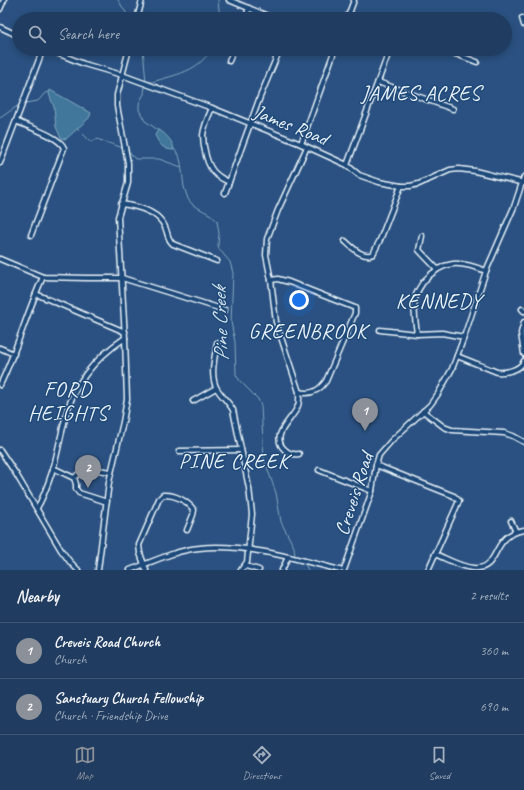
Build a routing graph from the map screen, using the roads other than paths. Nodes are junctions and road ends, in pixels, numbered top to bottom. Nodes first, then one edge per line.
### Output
1 (4, 0) edge
2 (142, 0) edge
3 (229, 0) edge
4 (354, 0) edge
5 (249, 8) junction
6 (0, 9) edge
7 (139, 12) edge
8 (248, 12) edge
9 (258, 12) edge
10 (350, 12) edge
11 (522, 18) dead end
12 (524, 25) edge
13 (0, 28) edge
14 (12, 33) edge
15 (40, 56) edge
16 (64, 56) edge
17 (127, 56) edge
18 (232, 56) edge
19 (277, 56) edge
20 (332, 56) edge
21 (387, 56) edge
22 (461, 56) edge
23 (230, 61) dead end
24 (477, 62) dead end
25 (122, 75) junction
26 (378, 82) junction
27 (212, 108) junction
28 (453, 109) dead end
29 (16, 121) junction
30 (251, 125) junction
31 (300, 144) junction
32 (307, 147) junction
33 (0, 163) edge
34 (347, 165) junction
35 (524, 177) edge
36 (230, 182) junction
37 (523, 183) edge
38 (401, 186) junction
39 (225, 193) dead end
40 (121, 204) junction
41 (31, 235) dead end
42 (422, 236) dead end
43 (345, 242) dead end
44 (0, 259) edge
45 (217, 261) dead end
46 (437, 269) junction
47 (486, 271) junction
48 (43, 277) junction
49 (122, 278) junction
50 (270, 280) junction
51 (36, 294) junction
52 (225, 310) dead end
53 (524, 322) edge
54 (380, 330) dead end
55 (125, 332) junction
56 (417, 334) junction
57 (464, 337) junction
58 (125, 338) junction
59 (217, 343) dead end
60 (0, 348) edge
61 (14, 354) junction
62 (524, 354) edge
63 (457, 356) junction
64 (524, 361) edge
65 (0, 385) edge
66 (216, 388) junction
67 (299, 392) junction
68 (193, 401) dead end
69 (423, 411) junction
70 (524, 442) edge
71 (0, 450) edge
72 (241, 450) junction
73 (179, 451) dead end
74 (299, 454) dead end
75 (376, 465) junction
76 (53, 468) junction
77 (319, 470) dead end
78 (111, 472) junction
79 (74, 478) junction
80 (372, 491) junction
81 (107, 502) junction
82 (36, 508) junction
83 (511, 521) dead end
84 (187, 530) dead end
85 (524, 530) edge
86 (516, 532) junction
87 (248, 550) junction
88 (435, 554) junction
89 (288, 557) junction
90 (144, 564) junction
91 (246, 566) junction
92 (78, 570) edge
93 (98, 570) edge
94 (130, 570) edge
95 (146, 570) edge
96 (241, 570) edge
97 (259, 570) edge
98 (282, 570) edge
99 (340, 570) edge
100 (344, 570) edge
101 (428, 570) edge

1 - 6 street
2 - 7 street
3 - 5 street
4 - 10 street
5 - 8 street
5 - 9 street
11 - 12 street
13 - 14 street
15 - 29 street
16 - 25 street, James Road
17 - 25 street
18 - 23 street
19 - 30 street
20 - 31 street
21 - 26 street
22 - 24 street
25 - 27 street, James Road
25 - 40 street
26 - 28 street
26 - 34 street
27 - 30 street, James Road
27 - 36 street
29 - 33 street
29 - 41 street
30 - 31 street, James Road
30 - 36 street
31 - 32 street, James Road
32 - 34 street, James Road
32 - 50 street
34 - 38 street, James Road
35 - 37 street, Creveis Road
36 - 39 street
37 - 38 street, James Road
37 - 47 street, Creveis Road
38 - 43 street
40 - 45 street
40 - 49 street
42 - 46 street
44 - 48 street
46 - 47 street
46 - 56 street
47 - 57 street, Creveis Road
48 - 49 street
48 - 51 street
49 - 52 street
49 - 55 street
50 - 67 street
50 - 67 street
51 - 55 street
51 - 61 street
53 - 62 street
54 - 56 street
55 - 58 street
56 - 57 street
57 - 63 street, Creveis Road
58 - 76 street
58 - 78 street
59 - 66 street
60 - 61 street
61 - 65 street
63 - 64 street
63 - 69 street, Creveis Road
66 - 68 street
66 - 72 street
67 - 74 street
69 - 70 street
69 - 75 street, Creveis Road
71 - 82 street
72 - 73 street
72 - 87 street
75 - 80 street, Creveis Road
75 - 88 street
76 - 79 street
76 - 82 street
77 - 80 street
78 - 79 street
78 - 81 street
79 - 81 street
80 - 100 street, Creveis Road
81 - 93 street
82 - 92 street
83 - 86 street
84 - 90 street
85 - 86 street
86 - 88 street
87 - 89 street
87 - 90 street
87 - 91 street
88 - 101 street
89 - 98 street
89 - 99 street
90 - 94 street
90 - 95 street
91 - 96 street
91 - 97 street

